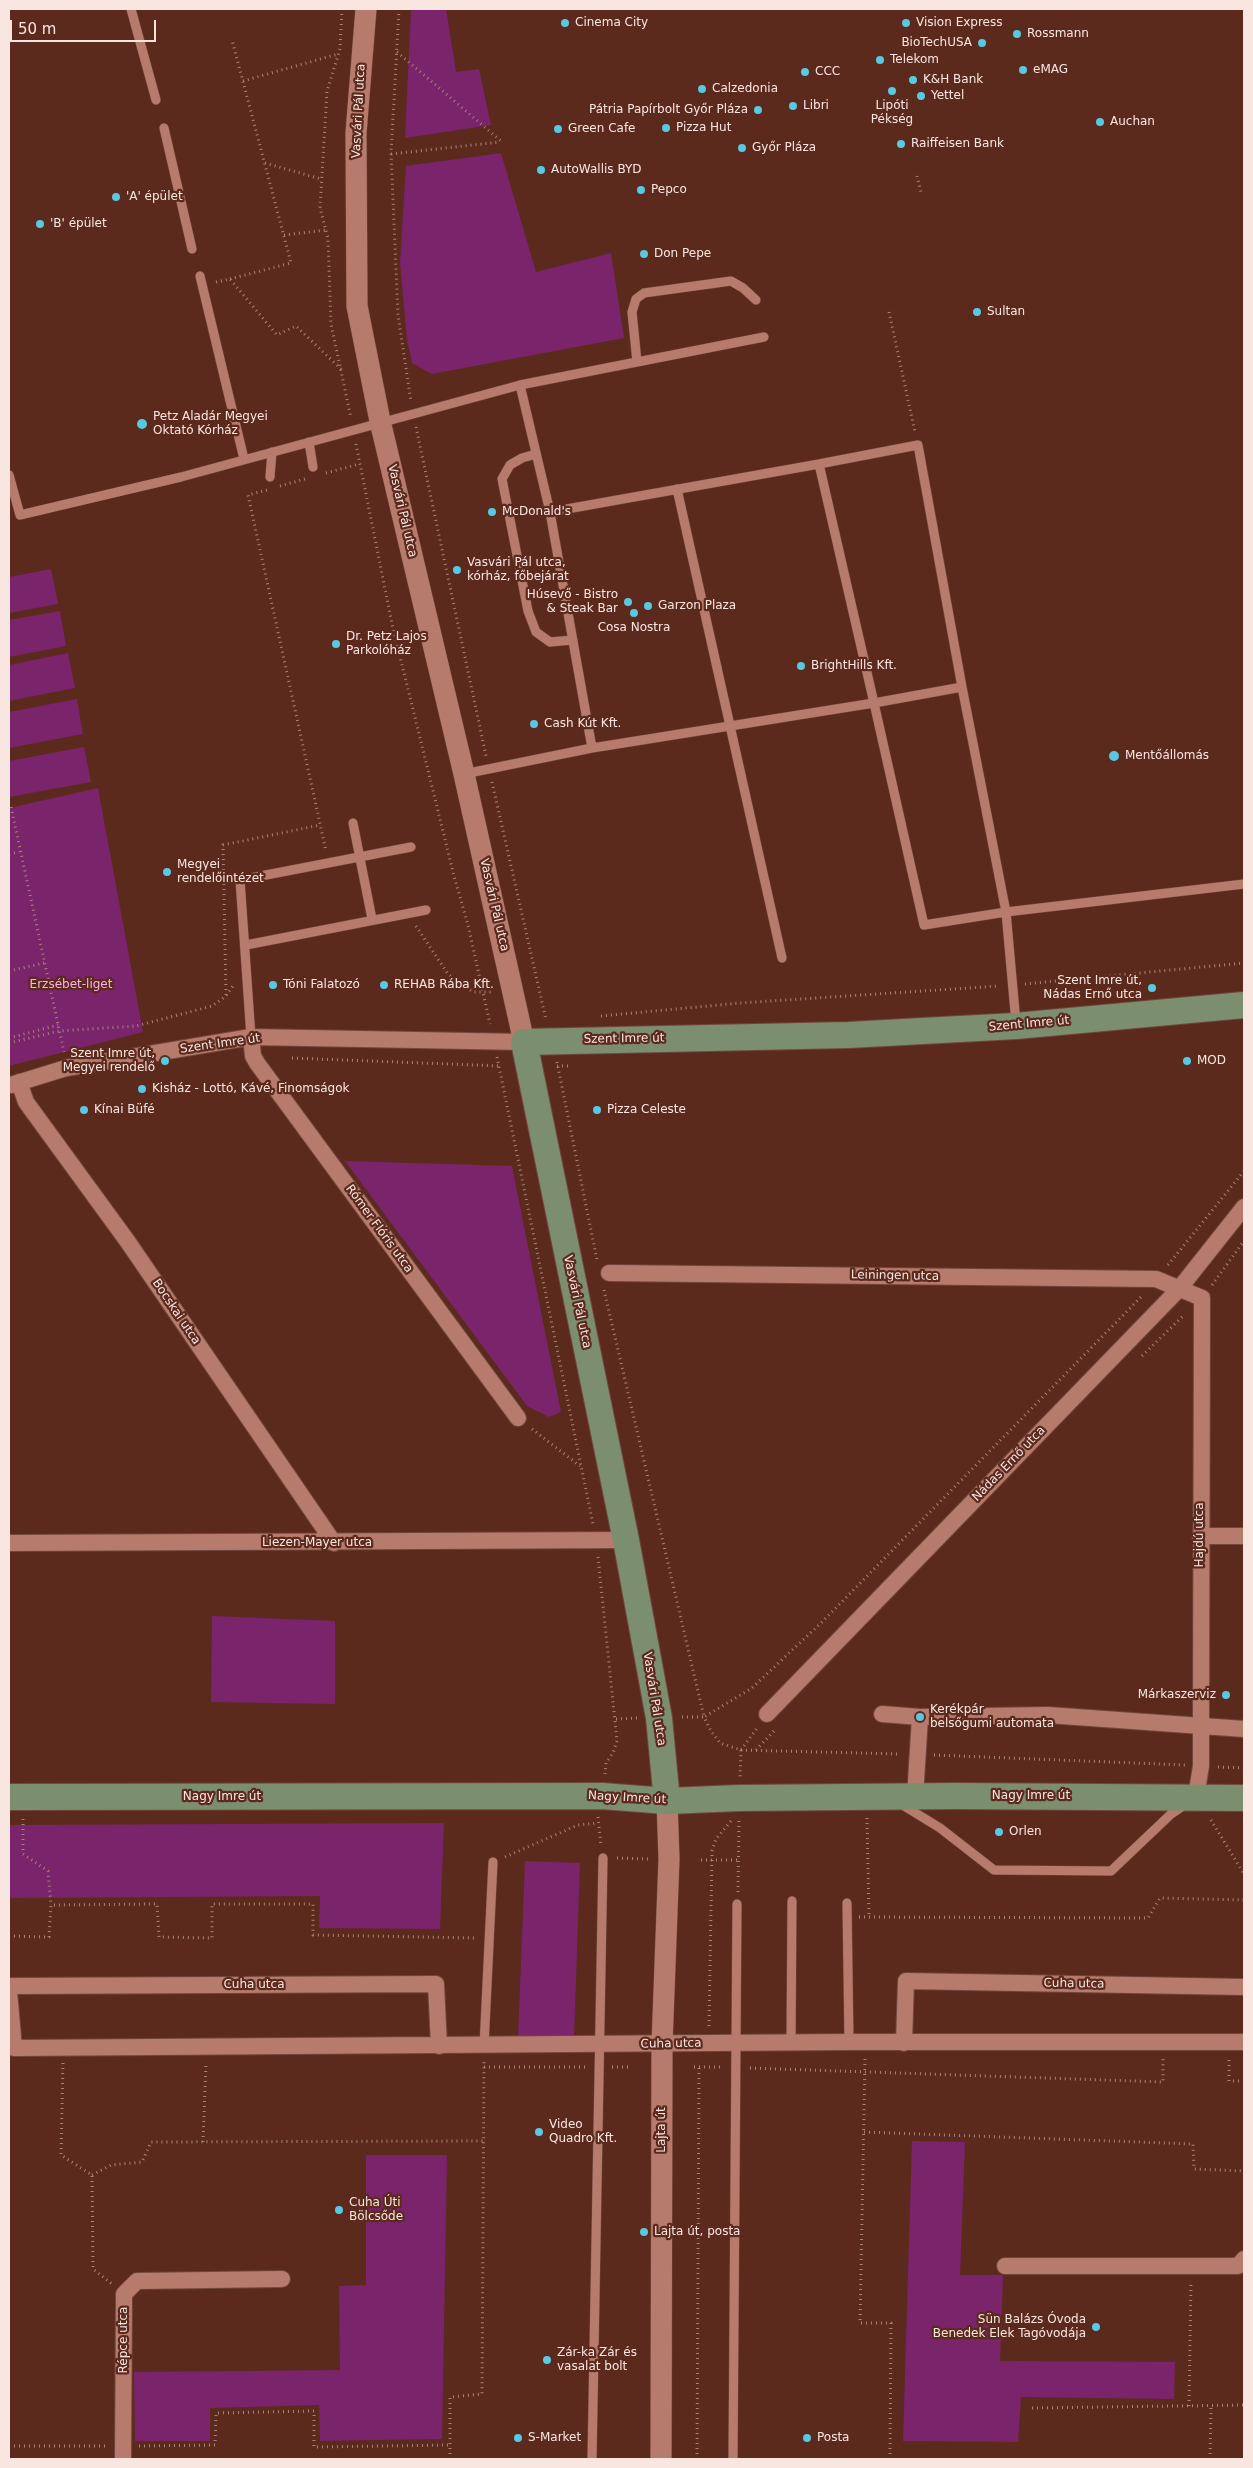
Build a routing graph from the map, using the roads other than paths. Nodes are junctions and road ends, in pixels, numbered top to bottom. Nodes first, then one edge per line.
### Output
1 (131, 9) edge
2 (366, 9) edge
3 (156, 100) dead end
4 (164, 128) dead end
5 (192, 249) dead end
6 (201, 281) road end
7 (756, 300) dead end
8 (764, 337) dead end
9 (637, 362) junction
10 (520, 385) junction
11 (380, 421) junction
12 (309, 442) junction
13 (272, 452) junction
14 (536, 454) junction
15 (244, 459) junction
16 (819, 464) junction
17 (313, 472) road end
18 (9, 475) edge
19 (270, 477) dead end
20 (677, 489) junction
21 (550, 512) junction
22 (573, 640) junction
23 (962, 687) junction
24 (874, 703) junction
25 (729, 727) junction
26 (592, 748) junction
27 (464, 774) junction
28 (352, 823) dead end
29 (411, 847) dead end
30 (359, 857) junction
31 (1244, 884) edge
32 (426, 910) dead end
33 (1006, 912) junction
34 (372, 920) junction
35 (246, 946) junction
36 (782, 958) dead end
37 (1244, 1005) edge
38 (1016, 1026) junction
39 (251, 1037) junction
40 (524, 1042) junction
41 (14, 1084) edge
42 (1244, 1207) edge
43 (603, 1274) road end
44 (1179, 1289) junction
45 (518, 1418) road end
46 (1200, 1536) junction
47 (1244, 1536) edge
48 (626, 1540) junction
49 (334, 1543) junction
50 (9, 1544) edge
51 (767, 1714) road end
52 (882, 1714) dead end
53 (920, 1717) junction
54 (1201, 1726) junction
55 (1244, 1730) edge
56 (16, 1797) edge
57 (902, 1797) junction
58 (1244, 1798) edge
59 (667, 1801) junction
60 (1203, 1807) junction
61 (603, 1858) road end
62 (493, 1862) road end
63 (792, 1901) dead end
64 (848, 1902) dead end
65 (738, 1904) road end
66 (9, 1986) edge
67 (1244, 1987) edge
68 (9, 1991) edge
69 (791, 2042) junction
70 (857, 2042) junction
71 (1244, 2042) edge
72 (736, 2043) junction
73 (904, 2043) junction
74 (599, 2044) junction
75 (662, 2044) junction
76 (439, 2046) junction
77 (484, 2046) junction
78 (1244, 2259) edge
79 (1005, 2266) dead end
80 (282, 2279) dead end
81 (123, 2453) edge
82 (592, 2459) edge
83 (661, 2459) edge
84 (733, 2459) edge

1 - 3 lane
2 - 11 street, Vasvári Pál utca
4 - 5 lane
6 - 15 lane
7 - 9 lane
8 - 9 lane
9 - 10 lane
10 - 11 lane
10 - 14 lane
11 - 12 lane
11 - 27 street, Vasvári Pál utca
12 - 13 lane
12 - 17 lane
13 - 15 lane
13 - 19 lane
14 - 21 lane
14 - 22 lane
15 - 18 lane
16 - 20 lane
16 - 23 lane
16 - 24 lane
20 - 21 lane
20 - 25 lane
21 - 22 lane
22 - 26 lane
23 - 24 lane
23 - 33 lane
24 - 25 lane
24 - 33 lane
25 - 26 lane
25 - 36 lane
26 - 27 lane
27 - 40 street, Vasvári Pál utca
28 - 30 lane
29 - 30 lane
30 - 34 lane
30 - 35 lane
31 - 33 lane
32 - 34 lane
33 - 38 lane
34 - 35 lane
35 - 39 lane
37 - 38 main road, Szent Imre út
38 - 40 main road, Szent Imre út
39 - 40 street, Szent Imre út
39 - 41 street, Szent Imre út
39 - 45 street, Rómer Flóris utca
40 - 48 main road, Vasvári Pál utca
41 - 49 street, Bocskai utca
42 - 44 street, Nádas Ernő utca
43 - 44 street, Leiningen utca
44 - 46 street, Hajdú utca
44 - 51 street, Nádas Ernő utca
46 - 47 street
46 - 54 street, Hajdú utca
48 - 49 street, Liezen-Mayer utca
48 - 59 main road, Vasvári Pál utca
49 - 50 street, Liezen-Mayer utca
52 - 53 street
53 - 54 street
53 - 57 street
54 - 55 street
54 - 60 street, Hajdú utca
56 - 59 main road, Nagy Imre út
57 - 59 main road, Nagy Imre út
57 - 60 main road, Nagy Imre út
57 - 60 lane
58 - 60 main road, Nagy Imre út
59 - 75 street, Lajta út
61 - 74 lane
62 - 77 lane
63 - 69 lane
64 - 70 lane
65 - 72 lane
66 - 76 street, Cuha utca
67 - 73 street, Cuha utca
68 - 76 street, Cuha utca
69 - 70 street, Cuha utca
69 - 72 street, Cuha utca
70 - 73 street, Cuha utca
71 - 73 street, Cuha utca
72 - 75 street, Cuha utca
72 - 84 lane
74 - 75 street, Cuha utca
74 - 77 street, Cuha utca
74 - 82 lane
75 - 83 street, Lajta út
76 - 77 street, Cuha utca
78 - 79 street
80 - 81 street, Répce utca

